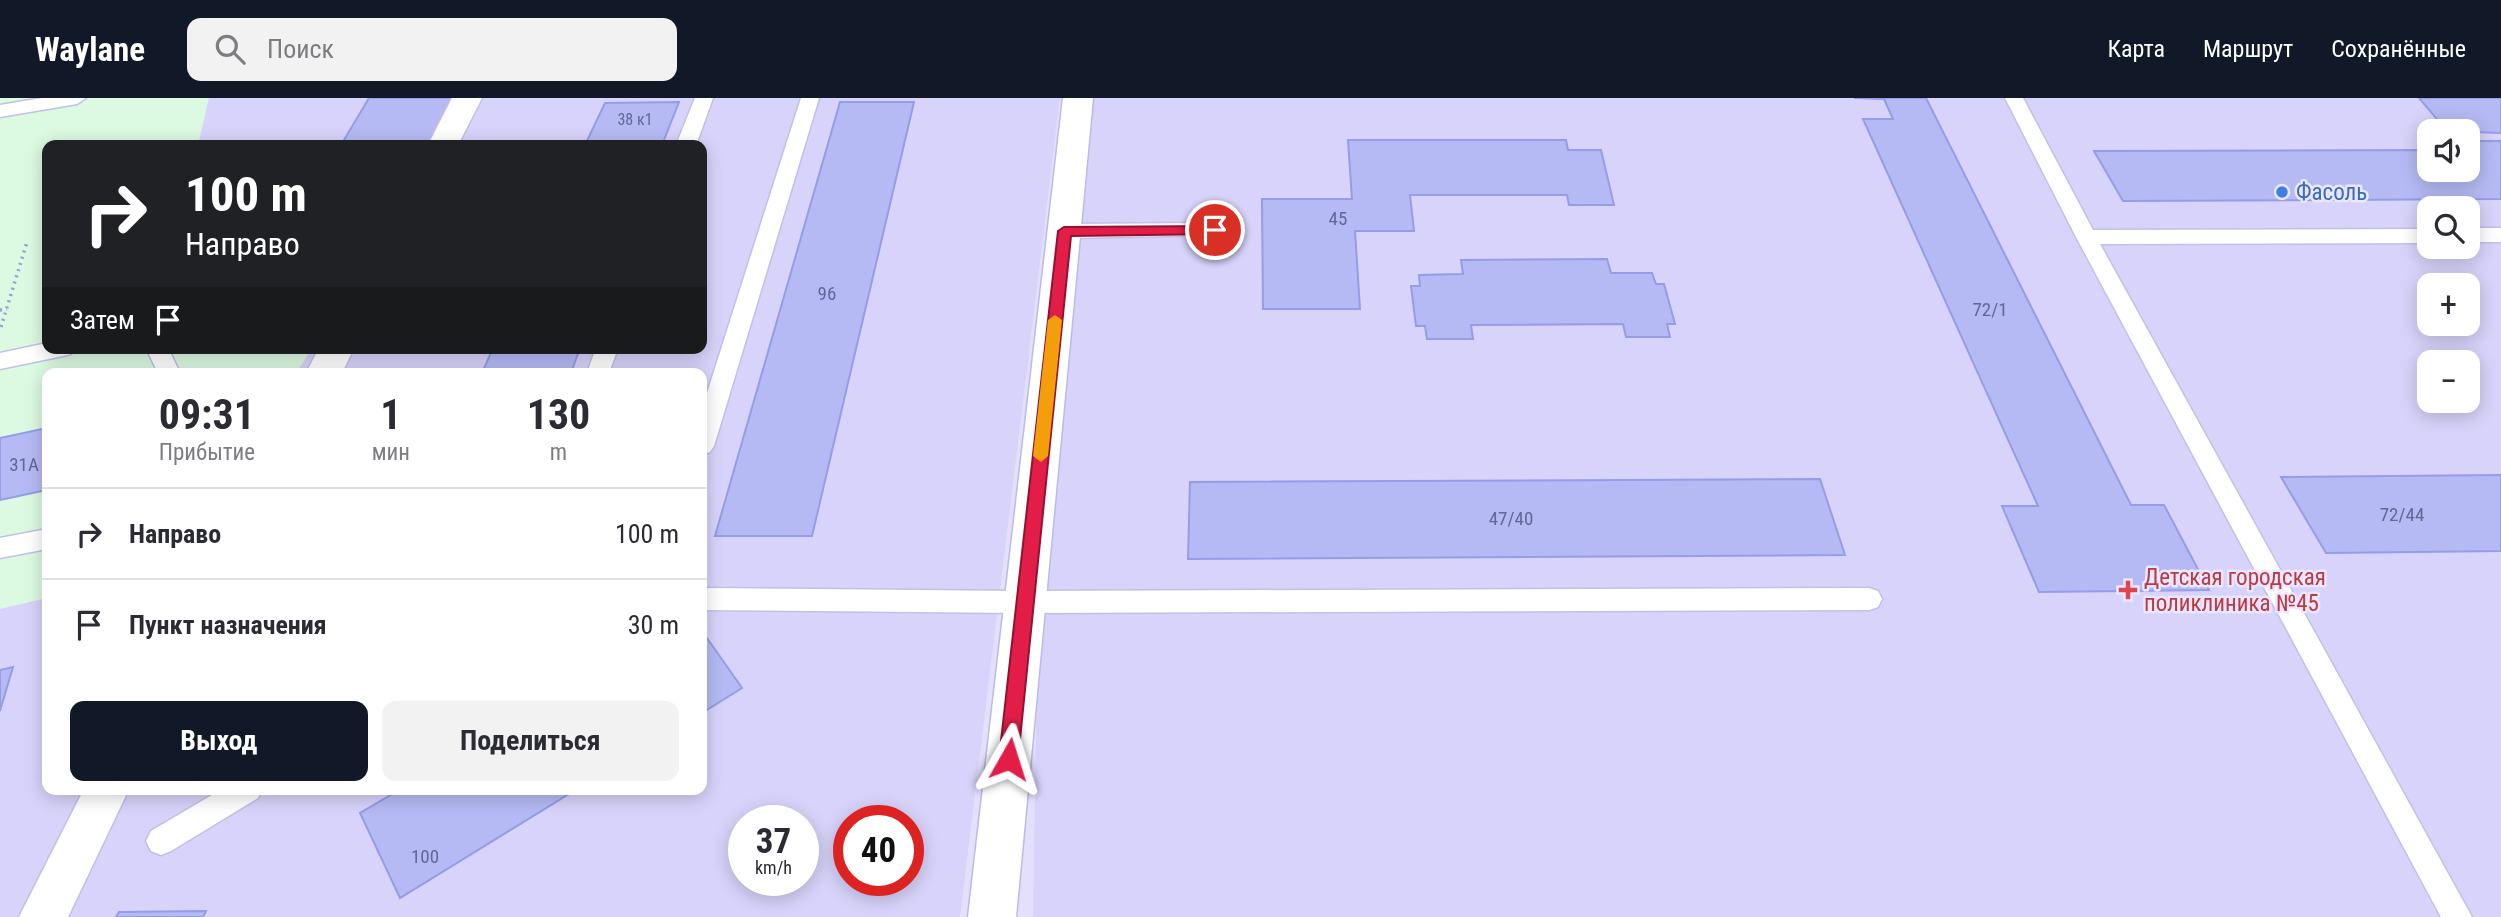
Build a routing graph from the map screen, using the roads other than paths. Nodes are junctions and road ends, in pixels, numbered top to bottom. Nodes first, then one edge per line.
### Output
1 (77, 98) edge
2 (467, 98) edge
3 (704, 98) edge
4 (810, 98) edge
5 (1078, 98) edge
6 (2014, 98) edge
7 (0, 111) edge
8 (446, 140) edge
9 (688, 140) edge
10 (1215, 230) dead end
11 (1064, 231) junction
12 (2480, 235) edge
13 (2501, 235) edge
14 (2417, 236) edge
15 (2086, 237) junction
16 (42, 352) edge
17 (0, 361) edge
18 (707, 430) edge
19 (42, 540) edge
20 (0, 548) edge
21 (707, 599) edge
22 (1869, 599) dead end
23 (1025, 602) junction
24 (104, 795) edge
25 (238, 795) edge
26 (161, 841) dead end
27 (43, 917) edge
28 (992, 917) edge
29 (2456, 917) edge

1 - 7 lane
2 - 8 street
3 - 9 lane
4 - 18 lane
5 - 11 street
6 - 15 lane
10 - 11 lane
11 - 23 street
12 - 13 lane
14 - 15 lane
15 - 29 lane
16 - 17 lane
19 - 20 lane
21 - 23 lane
22 - 23 lane
23 - 28 street
24 - 27 street
25 - 26 lane

